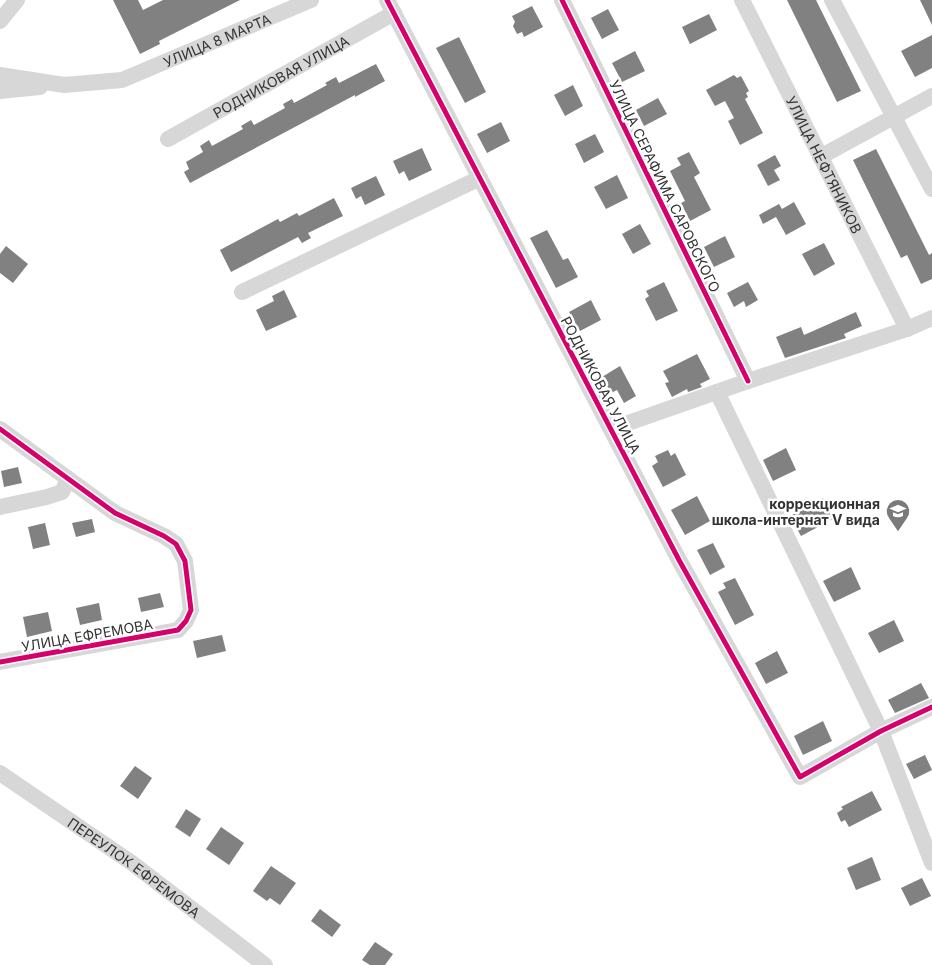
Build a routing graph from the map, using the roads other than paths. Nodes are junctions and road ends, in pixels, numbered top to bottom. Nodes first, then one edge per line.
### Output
1 (17, 0) edge
2 (311, 0) edge
3 (562, 0) edge
4 (742, 0) edge
5 (832, 0) edge
6 (391, 7) edge
7 (0, 21) edge
8 (0, 75) edge
9 (64, 85) junction
10 (0, 91) edge
11 (932, 96) edge
12 (894, 116) junction
13 (168, 139) dead end
14 (820, 157) junction
15 (480, 178) junction
16 (932, 190) edge
17 (242, 292) dead end
18 (932, 318) edge
19 (907, 329) junction
20 (748, 381) junction
21 (717, 392) junction
22 (0, 429) edge
23 (611, 429) junction
24 (68, 479) junction
25 (0, 507) edge
26 (0, 662) edge
27 (932, 707) edge
28 (881, 731) junction
29 (0, 773) edge
30 (932, 863) edge
31 (265, 965) edge

1 - 7 street
2 - 9 street, УЛИЦА 8 МАРТА
3 - 20 street, УЛИЦА СЕРАФИМА САРОВСКОГО
4 - 14 street, УЛИЦА НЕФТЯНИКОВ
5 - 12 street
6 - 13 street, РОДНИКОВАЯ УЛИЦА
6 - 15 street, РОДНИКОВАЯ УЛИЦА
8 - 9 street
9 - 10 street
11 - 12 street
12 - 14 street
12 - 16 street
14 - 19 street, УЛИЦА НЕФТЯНИКОВ
15 - 17 street
15 - 23 street, РОДНИКОВАЯ УЛИЦА
18 - 19 street
19 - 20 street
20 - 21 street
21 - 23 street
21 - 28 street
22 - 24 street
23 - 28 street, РОДНИКОВАЯ УЛИЦА
24 - 25 street
24 - 26 street, УЛИЦА ЕФРЕМОВА
27 - 28 street
28 - 30 street
29 - 31 street, ПЕРЕУЛОК ЕФРЕМОВА

